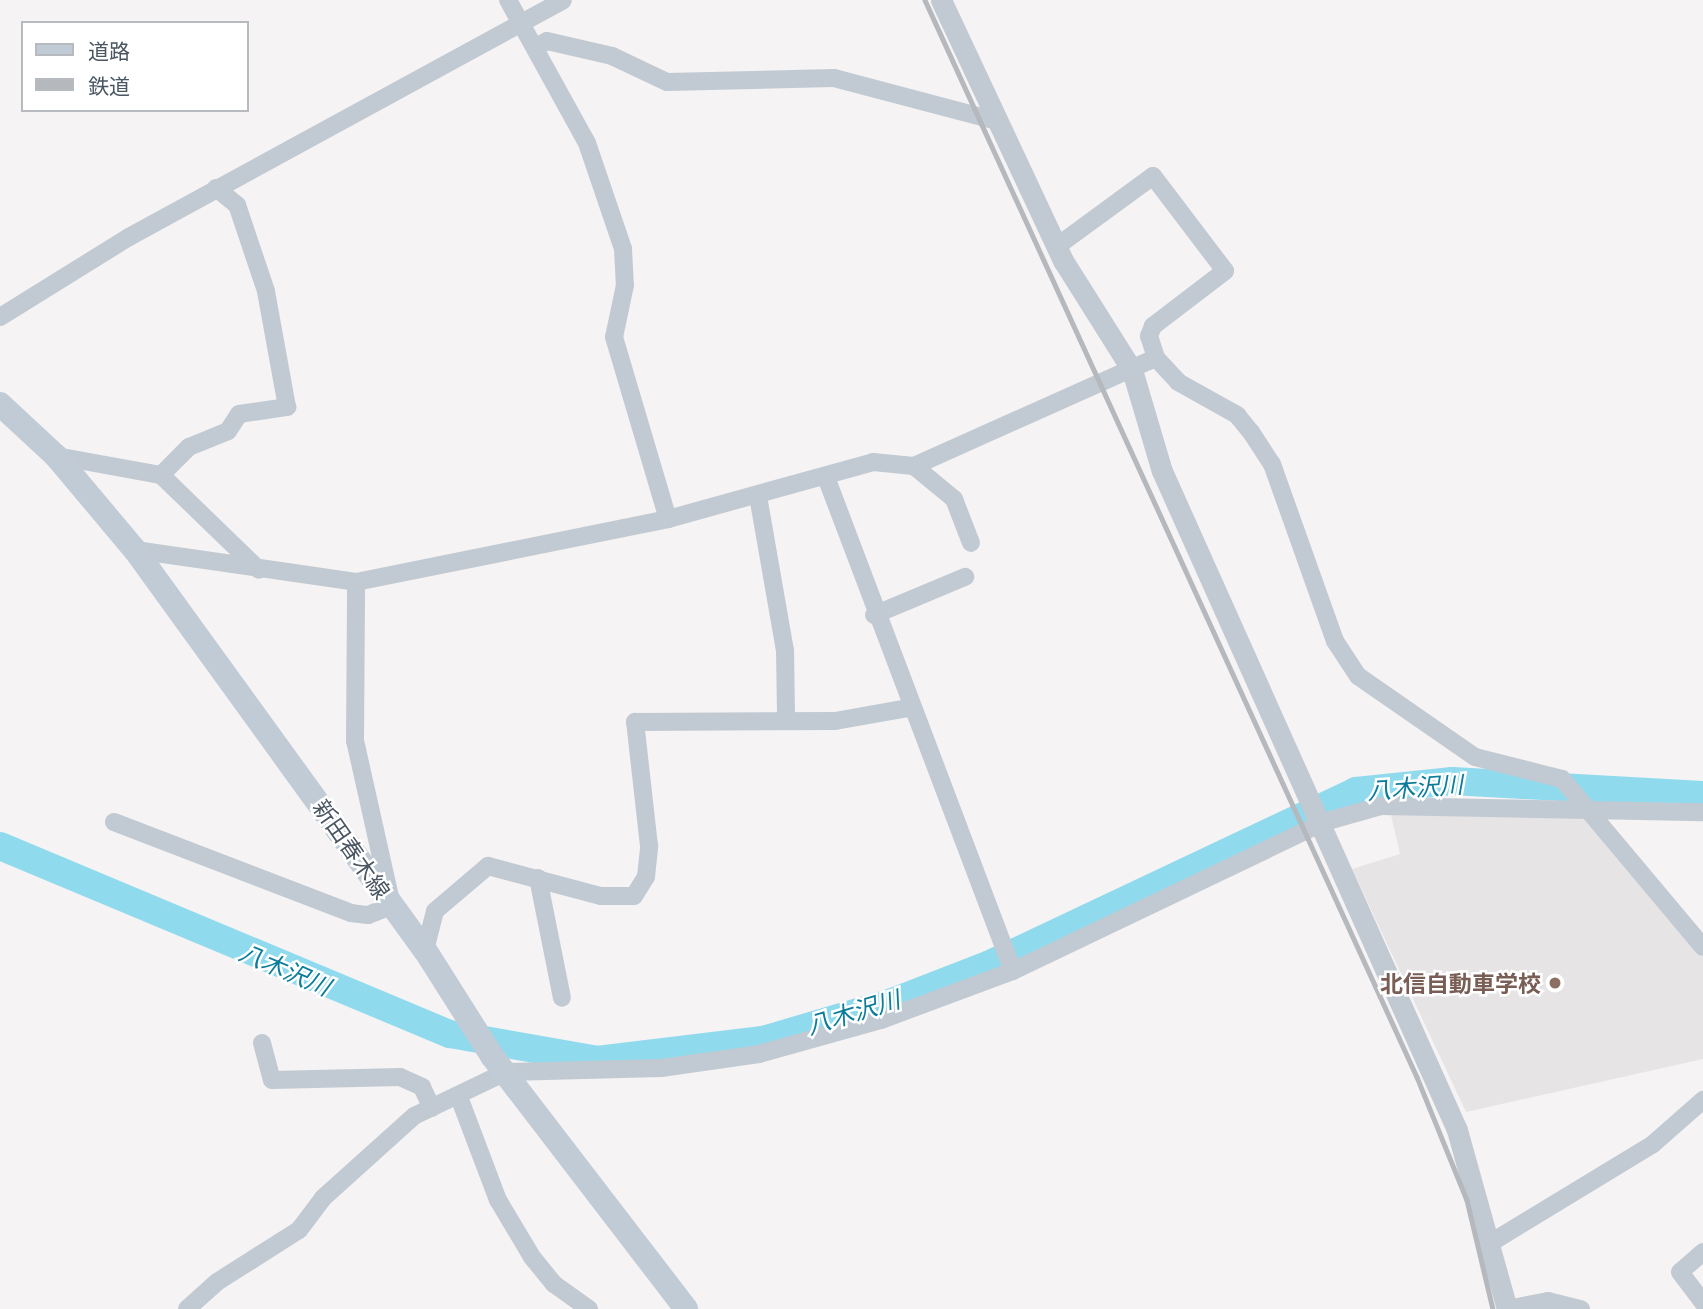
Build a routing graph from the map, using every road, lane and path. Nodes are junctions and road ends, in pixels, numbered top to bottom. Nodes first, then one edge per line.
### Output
1 (508, 0) edge
2 (563, 0) edge
3 (941, 0) edge
4 (525, 21) junction
5 (538, 46) junction
6 (997, 121) junction
7 (216, 188) junction
8 (1056, 247) junction
9 (0, 317) edge
10 (1156, 358) junction
11 (1132, 370) junction
12 (0, 404) edge
13 (56, 456) junction
14 (914, 466) junction
15 (161, 475) junction
16 (826, 477) junction
17 (758, 496) junction
18 (668, 519) junction
19 (971, 543) dead end
20 (135, 550) junction
21 (259, 570) junction
22 (965, 578) dead end
23 (356, 582) junction
24 (874, 615) junction
25 (909, 708) junction
26 (786, 717) junction
27 (1584, 806) junction
28 (1703, 812) edge
29 (114, 822) dead end
30 (1324, 822) junction
31 (538, 878) junction
32 (392, 906) junction
33 (1703, 947) edge
34 (425, 950) junction
35 (1012, 968) junction
36 (562, 998) dead end
37 (262, 1043) dead end
38 (499, 1064) junction
39 (458, 1097) junction
40 (1703, 1100) edge
41 (432, 1108) junction
42 (1492, 1242) junction
43 (1703, 1252) edge
44 (1703, 1302) edge
45 (187, 1309) edge
46 (590, 1309) edge
47 (686, 1309) edge
48 (1507, 1309) edge
49 (1581, 1309) edge

1 - 4 street
2 - 4 street
3 - 6 street
4 - 5 street
4 - 7 street
5 - 6 street
5 - 18 street
6 - 8 street
7 - 9 street
7 - 15 street
8 - 10 street
8 - 11 street
10 - 11 street
10 - 27 street
11 - 14 street
11 - 30 street
12 - 13 main road, 新田春木線
13 - 15 street
13 - 20 main road, 新田春木線
14 - 16 street
14 - 19 street
15 - 21 street
16 - 17 street
16 - 24 street
17 - 18 street
17 - 26 street
18 - 23 street
20 - 21 street
20 - 32 main road, 新田春木線
21 - 23 street
22 - 24 street
23 - 32 street
24 - 25 street
25 - 26 street
25 - 35 street
26 - 31 street
27 - 28 street
27 - 30 street
27 - 33 street
29 - 32 street
30 - 35 street
30 - 42 street
31 - 34 street
31 - 36 street
32 - 34 main road, 新田春木線
34 - 38 main road, 新田春木線
35 - 38 street
37 - 41 street
38 - 39 street
38 - 47 main road, 新田春木線
39 - 41 street
39 - 46 street
40 - 42 street
41 - 45 street
42 - 48 street
43 - 44 street
48 - 49 street

